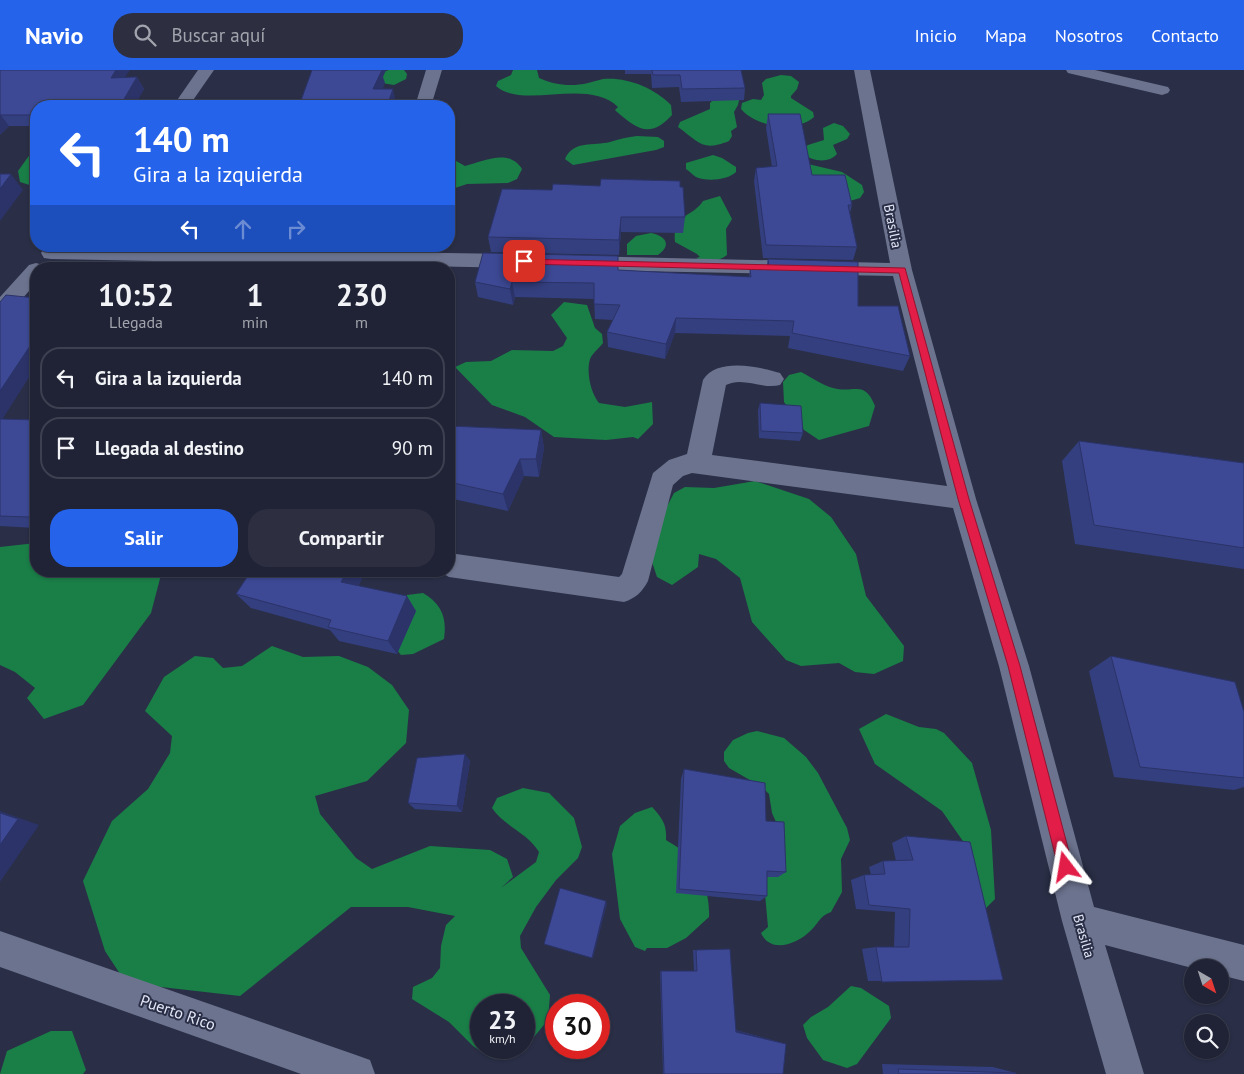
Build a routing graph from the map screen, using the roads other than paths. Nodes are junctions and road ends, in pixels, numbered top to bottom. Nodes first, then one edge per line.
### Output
1 (206, 70) edge
2 (434, 70) edge
3 (862, 70) edge
4 (1074, 70) edge
5 (1162, 90) dead end
6 (186, 100) edge
7 (425, 100) edge
8 (52, 252) edge
9 (137, 252) edge
10 (345, 257) edge
11 (43, 262) edge
12 (534, 262) edge
13 (563, 262) edge
14 (902, 270) junction
15 (30, 277) edge
16 (0, 310) edge
17 (772, 378) dead end
18 (698, 463) junction
19 (964, 499) junction
20 (455, 566) edge
21 (1080, 922) junction
22 (0, 949) edge
23 (1244, 963) edge
24 (356, 1074) edge
25 (1125, 1074) edge

1 - 6 street
2 - 7 street
3 - 14 street, Brasilia
4 - 5 street
8 - 11 street
9 - 10 street
10 - 12 street
13 - 14 street
14 - 19 street, Brasilia
15 - 16 street
17 - 18 street
18 - 19 street
18 - 20 street
19 - 21 street, Brasilia
21 - 23 street
21 - 25 street, Brasilia
22 - 24 street, Puerto Rico

